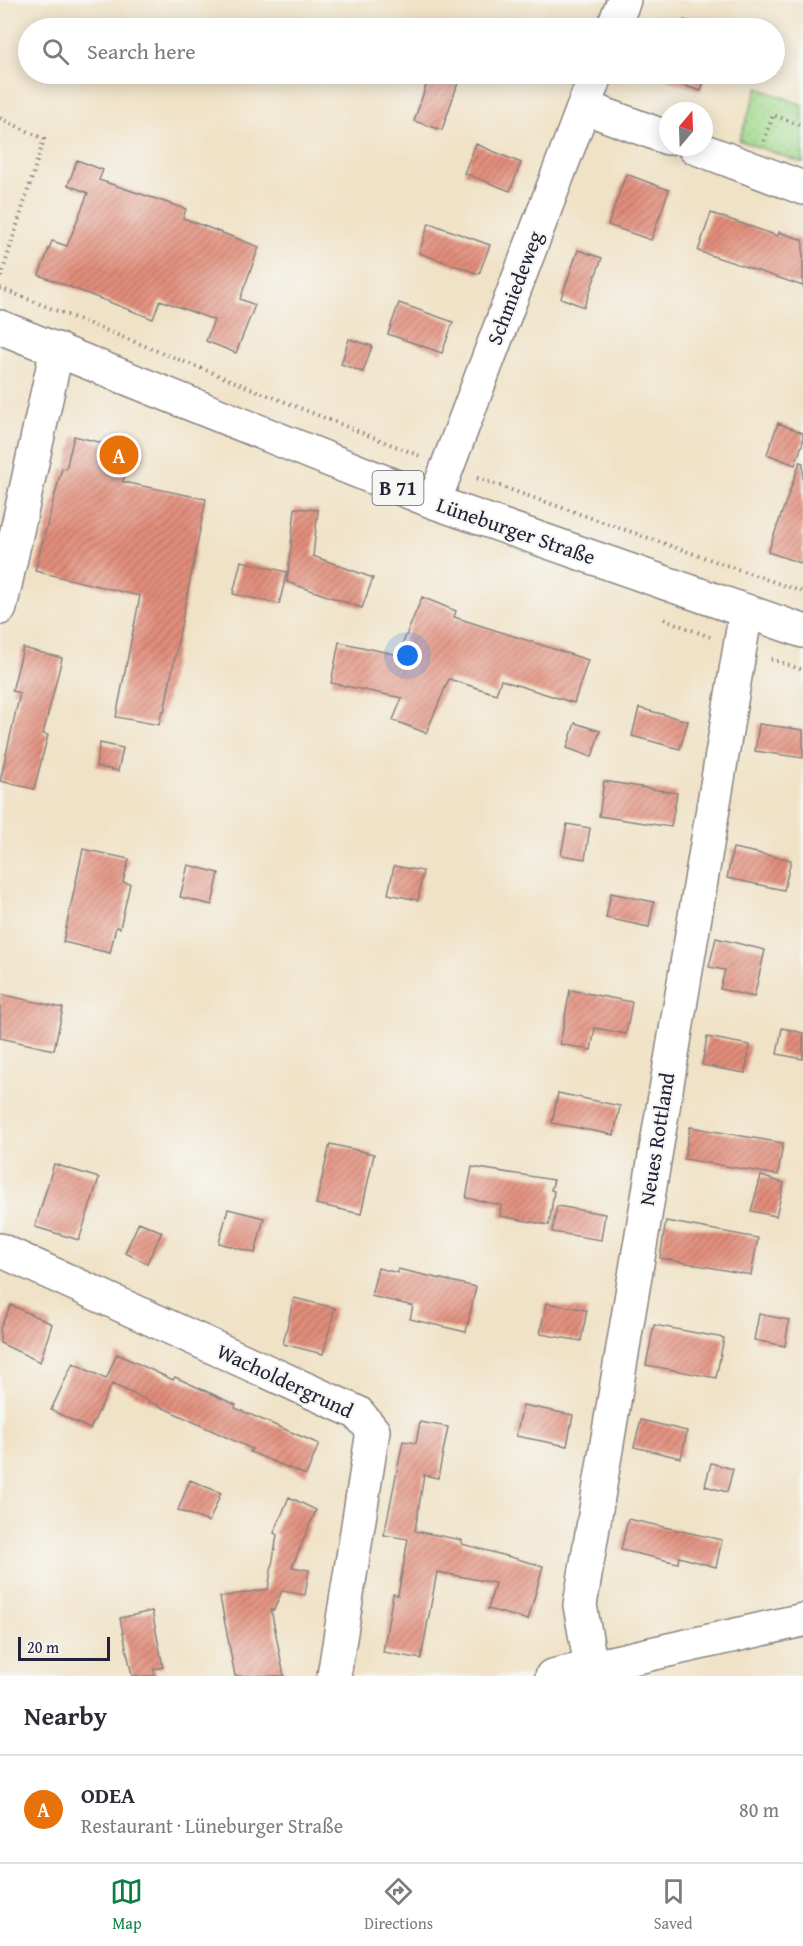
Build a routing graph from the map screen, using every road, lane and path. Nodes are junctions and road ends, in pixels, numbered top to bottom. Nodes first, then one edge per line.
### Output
1 (624, 0) edge
2 (617, 18) edge
3 (592, 84) edge
4 (584, 107) junction
5 (0, 118) edge
6 (803, 126) edge
7 (659, 135) edge
8 (713, 154) edge
9 (755, 169) junction
10 (803, 188) edge
11 (0, 280) edge
12 (0, 288) edge
13 (0, 327) edge
14 (57, 349) junction
15 (447, 467) junction
16 (434, 502) junction
17 (803, 592) edge
18 (0, 608) edge
19 (746, 611) junction
20 (803, 631) edge
21 (0, 1250) edge
22 (803, 1620) edge
23 (591, 1667) junction
24 (334, 1676) edge
25 (552, 1676) edge

1 - 2 street
3 - 4 street, Schmiedeweg
4 - 7 street
4 - 15 street, Schmiedeweg
5 - 11 path
6 - 9 path
8 - 9 street
9 - 10 street
12 - 15 path
13 - 14 street, Lüneburger Straße / B 71
14 - 16 street, Lüneburger Straße / B 71
14 - 18 street
15 - 16 street, Schmiedeweg
15 - 17 path
16 - 19 street, Lüneburger Straße / B 71
19 - 20 street, Lüneburger Straße / B 71
19 - 23 street, Neues Rottland
21 - 24 street, Wacholdergrund
22 - 23 street
23 - 25 street

